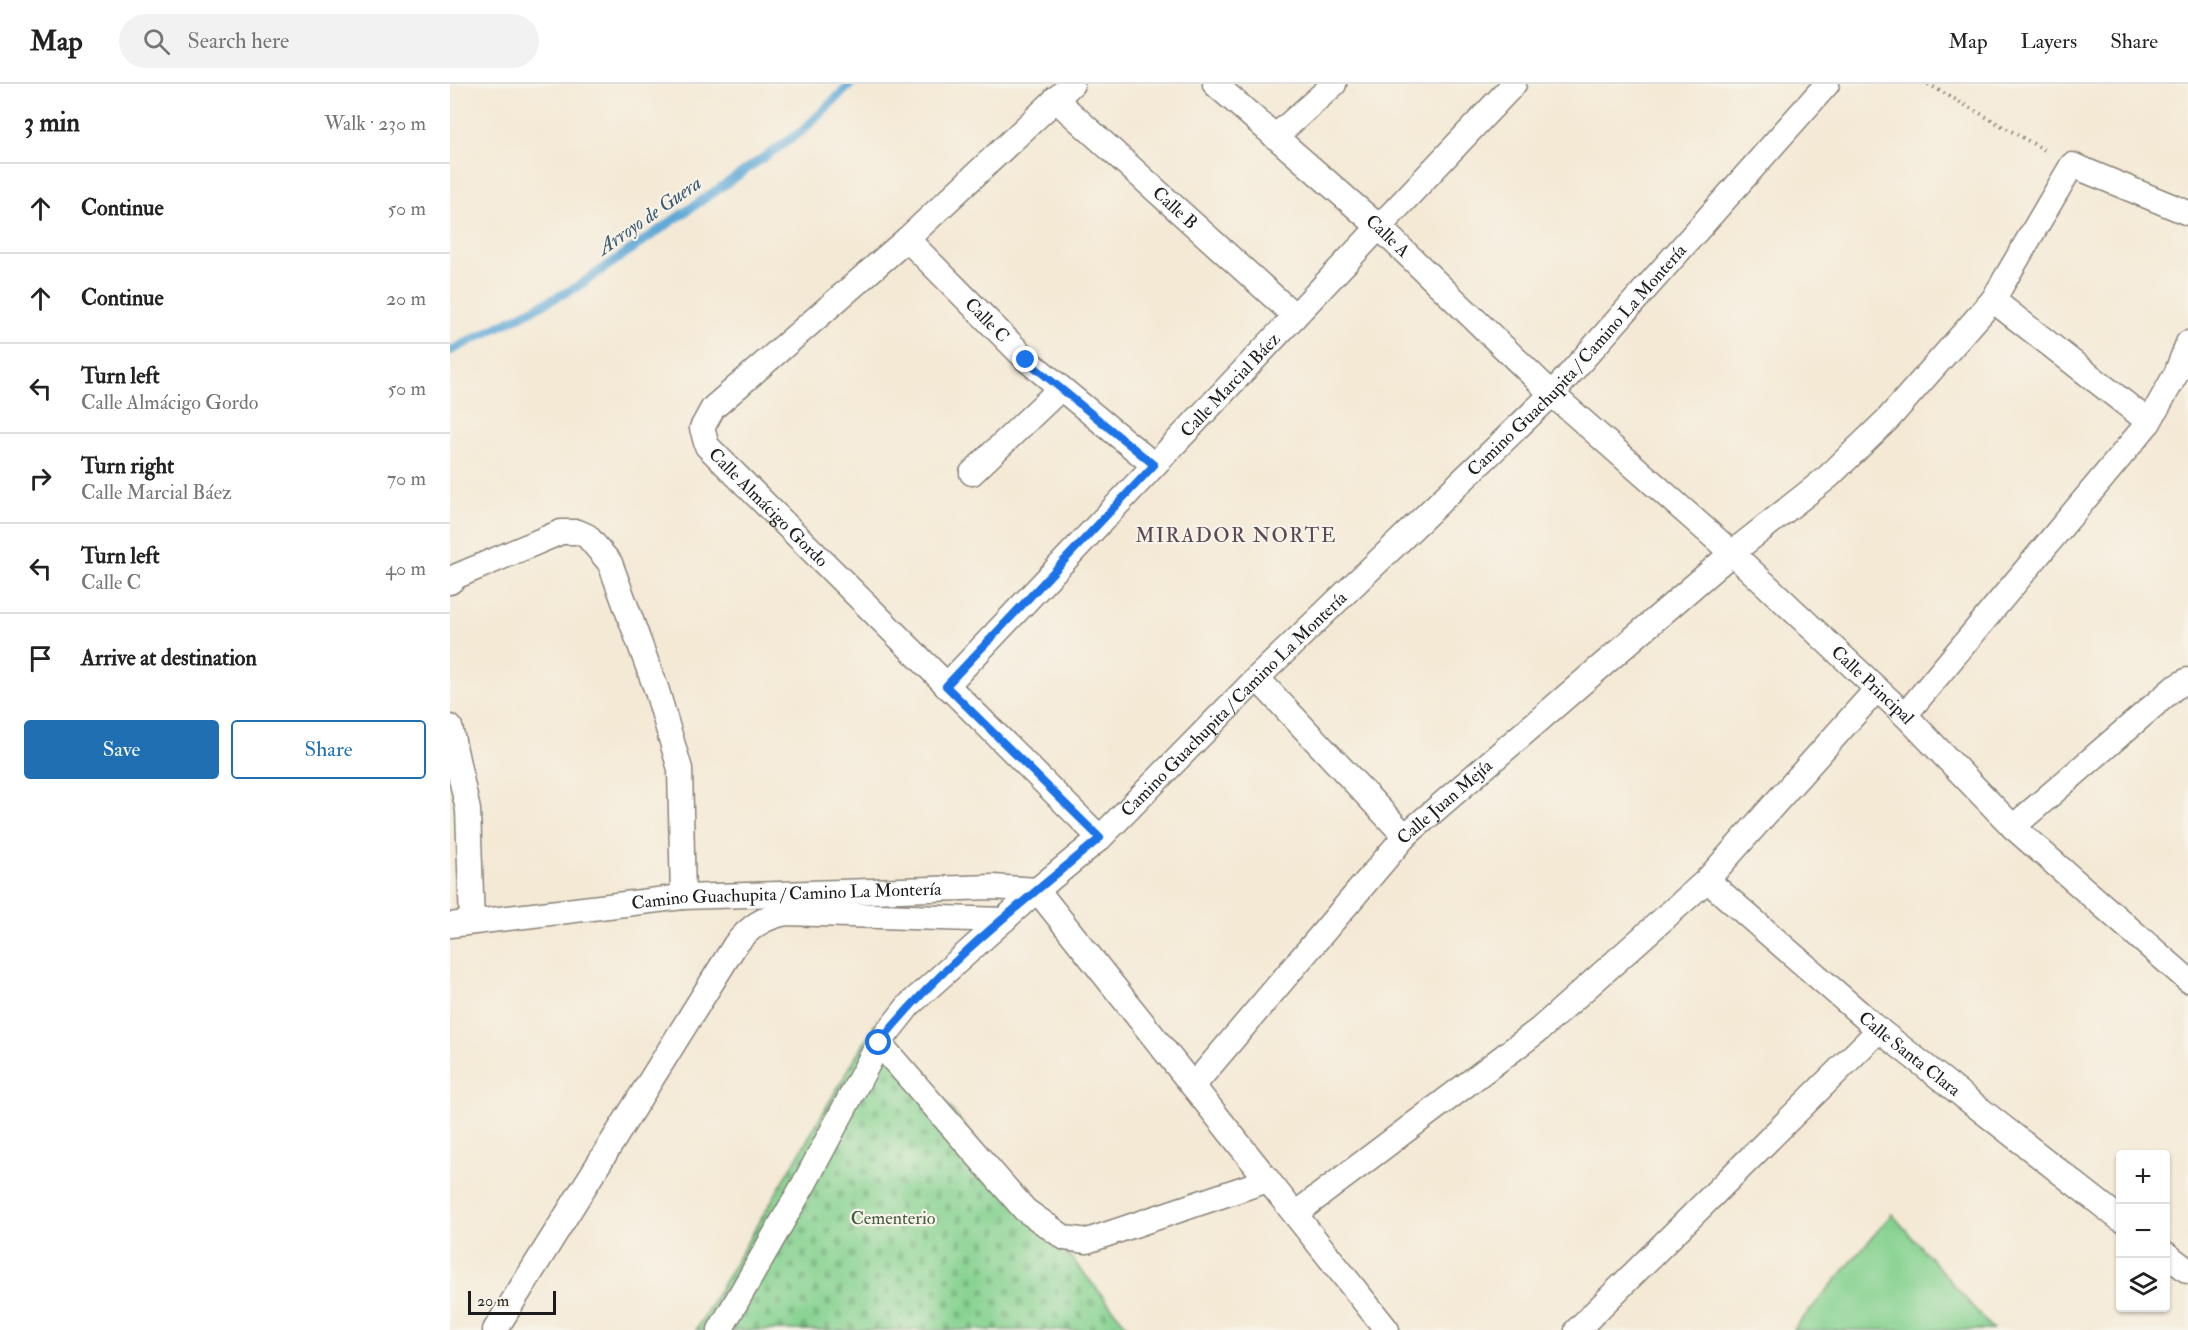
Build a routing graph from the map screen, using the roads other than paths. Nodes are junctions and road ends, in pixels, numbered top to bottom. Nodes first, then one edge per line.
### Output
1 (1215, 84) edge
2 (1334, 84) edge
3 (1514, 84) edge
4 (1827, 84) edge
5 (1063, 92) edge
6 (1275, 137) junction
7 (2188, 213) edge
8 (1379, 227) junction
9 (907, 239) junction
10 (1994, 300) junction
11 (1295, 316) junction
12 (2188, 343) edge
13 (2182, 379) edge
14 (1060, 389) junction
15 (1552, 394) junction
16 (2149, 422) junction
17 (1154, 465) junction
18 (972, 473) dead end
19 (1732, 553) junction
20 (450, 582) edge
21 (1257, 678) junction
22 (2188, 680) edge
23 (946, 686) junction
24 (1876, 690) junction
25 (1905, 715) junction
26 (450, 727) edge
27 (2013, 826) junction
28 (1405, 836) junction
29 (1100, 838) junction
30 (1707, 880) junction
31 (1037, 890) junction
32 (683, 897) junction
33 (1004, 920) junction
34 (461, 923) edge
35 (2188, 980) edge
36 (1879, 1030) junction
37 (879, 1043) junction
38 (1193, 1086) junction
39 (1268, 1180) junction
40 (1295, 1214) junction
41 (2116, 1215) edge
42 (2170, 1257) edge
43 (2188, 1271) edge
44 (495, 1330) edge
45 (720, 1330) edge
46 (1388, 1330) edge
47 (1577, 1330) edge

1 - 6 street, Calle A
2 - 6 street
3 - 8 street, Calle Marcial Báez
4 - 15 street, Camino Guachupita / Camino La Montería
5 - 9 street, Calle Almácigo Gordo
5 - 11 street, Calle B
6 - 8 street, Calle A
7 - 10 street, Calle Juan Mejía
8 - 11 street, Calle Marcial Báez
8 - 15 street, Calle A
9 - 14 street, Calle C
9 - 23 street, Calle Almácigo Gordo
10 - 16 street
10 - 19 street, Calle Juan Mejía
11 - 17 street, Calle Marcial Báez
12 - 13 street
13 - 16 street
14 - 17 street, Calle C
14 - 18 street
15 - 19 street, Calle Principal
15 - 21 street, Camino Guachupita / Camino La Montería
16 - 25 street
17 - 23 street, Calle Marcial Báez
19 - 24 street, Calle Principal
19 - 28 street, Calle Juan Mejía
20 - 32 street
21 - 28 street
21 - 29 street, Camino Guachupita / Camino La Montería
22 - 27 street
23 - 29 street, Calle Almácigo Gordo
24 - 25 street, Calle Principal
24 - 30 street
25 - 27 street, Calle Principal
26 - 34 street
27 - 35 street, Calle Principal
28 - 38 street, Calle Juan Mejía
29 - 31 street, Camino Guachupita / Camino La Montería
30 - 36 street, Calle Santa Clara
30 - 40 street
31 - 32 street, Camino Guachupita / Camino La Montería
31 - 33 street
31 - 38 street
32 - 34 street, Camino Guachupita / Camino La Montería
33 - 37 street
33 - 44 street
36 - 41 street, Calle Santa Clara
36 - 47 street
37 - 39 street
37 - 45 street
38 - 39 street
39 - 40 street
40 - 46 street
42 - 43 street

